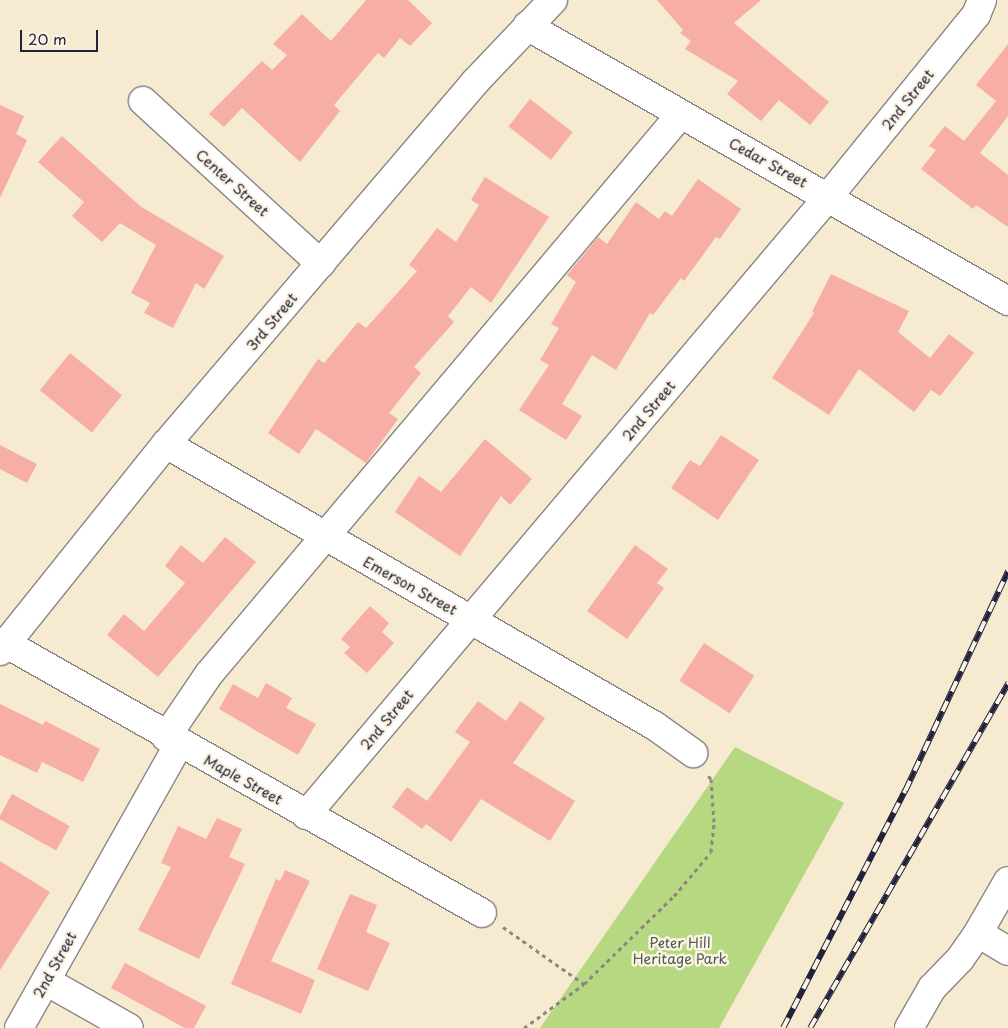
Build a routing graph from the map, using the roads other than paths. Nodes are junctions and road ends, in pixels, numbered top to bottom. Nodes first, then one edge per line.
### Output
1 (553, 0) edge
2 (982, 0) edge
3 (527, 26) junction
4 (142, 102) dead end
5 (681, 114) junction
6 (828, 198) junction
7 (321, 264) junction
8 (1008, 301) edge
9 (166, 444) junction
10 (323, 536) junction
11 (472, 620) junction
12 (2, 647) edge
13 (173, 741) junction
14 (693, 753) road end
15 (306, 815) junction
16 (1008, 881) edge
17 (482, 913) road end
18 (978, 933) junction
19 (1008, 951) edge
20 (46, 981) junction
21 (19, 1028) edge
22 (129, 1028) edge
23 (909, 1028) edge

1 - 3 street, 3rd Street
2 - 6 street, 2nd Street
3 - 5 street, Cedar Street
3 - 7 street, 3rd Street
4 - 7 street, Center Street
5 - 6 street, Cedar Street
5 - 10 street, 2nd Street
6 - 8 street, Cedar Street
6 - 11 street, 2nd Street
7 - 9 street, 3rd Street
9 - 10 street, Emerson Street
9 - 12 street, 3rd Street
10 - 11 street, Emerson Street
10 - 13 street, 2nd Street
11 - 14 street, Emerson Street
11 - 15 street, 2nd Street
12 - 13 street, Maple Street
13 - 15 street, Maple Street
13 - 20 street, 2nd Street
15 - 17 street, Maple Street
16 - 18 street
18 - 19 street
18 - 23 street
20 - 21 street, 2nd Street
20 - 22 street

